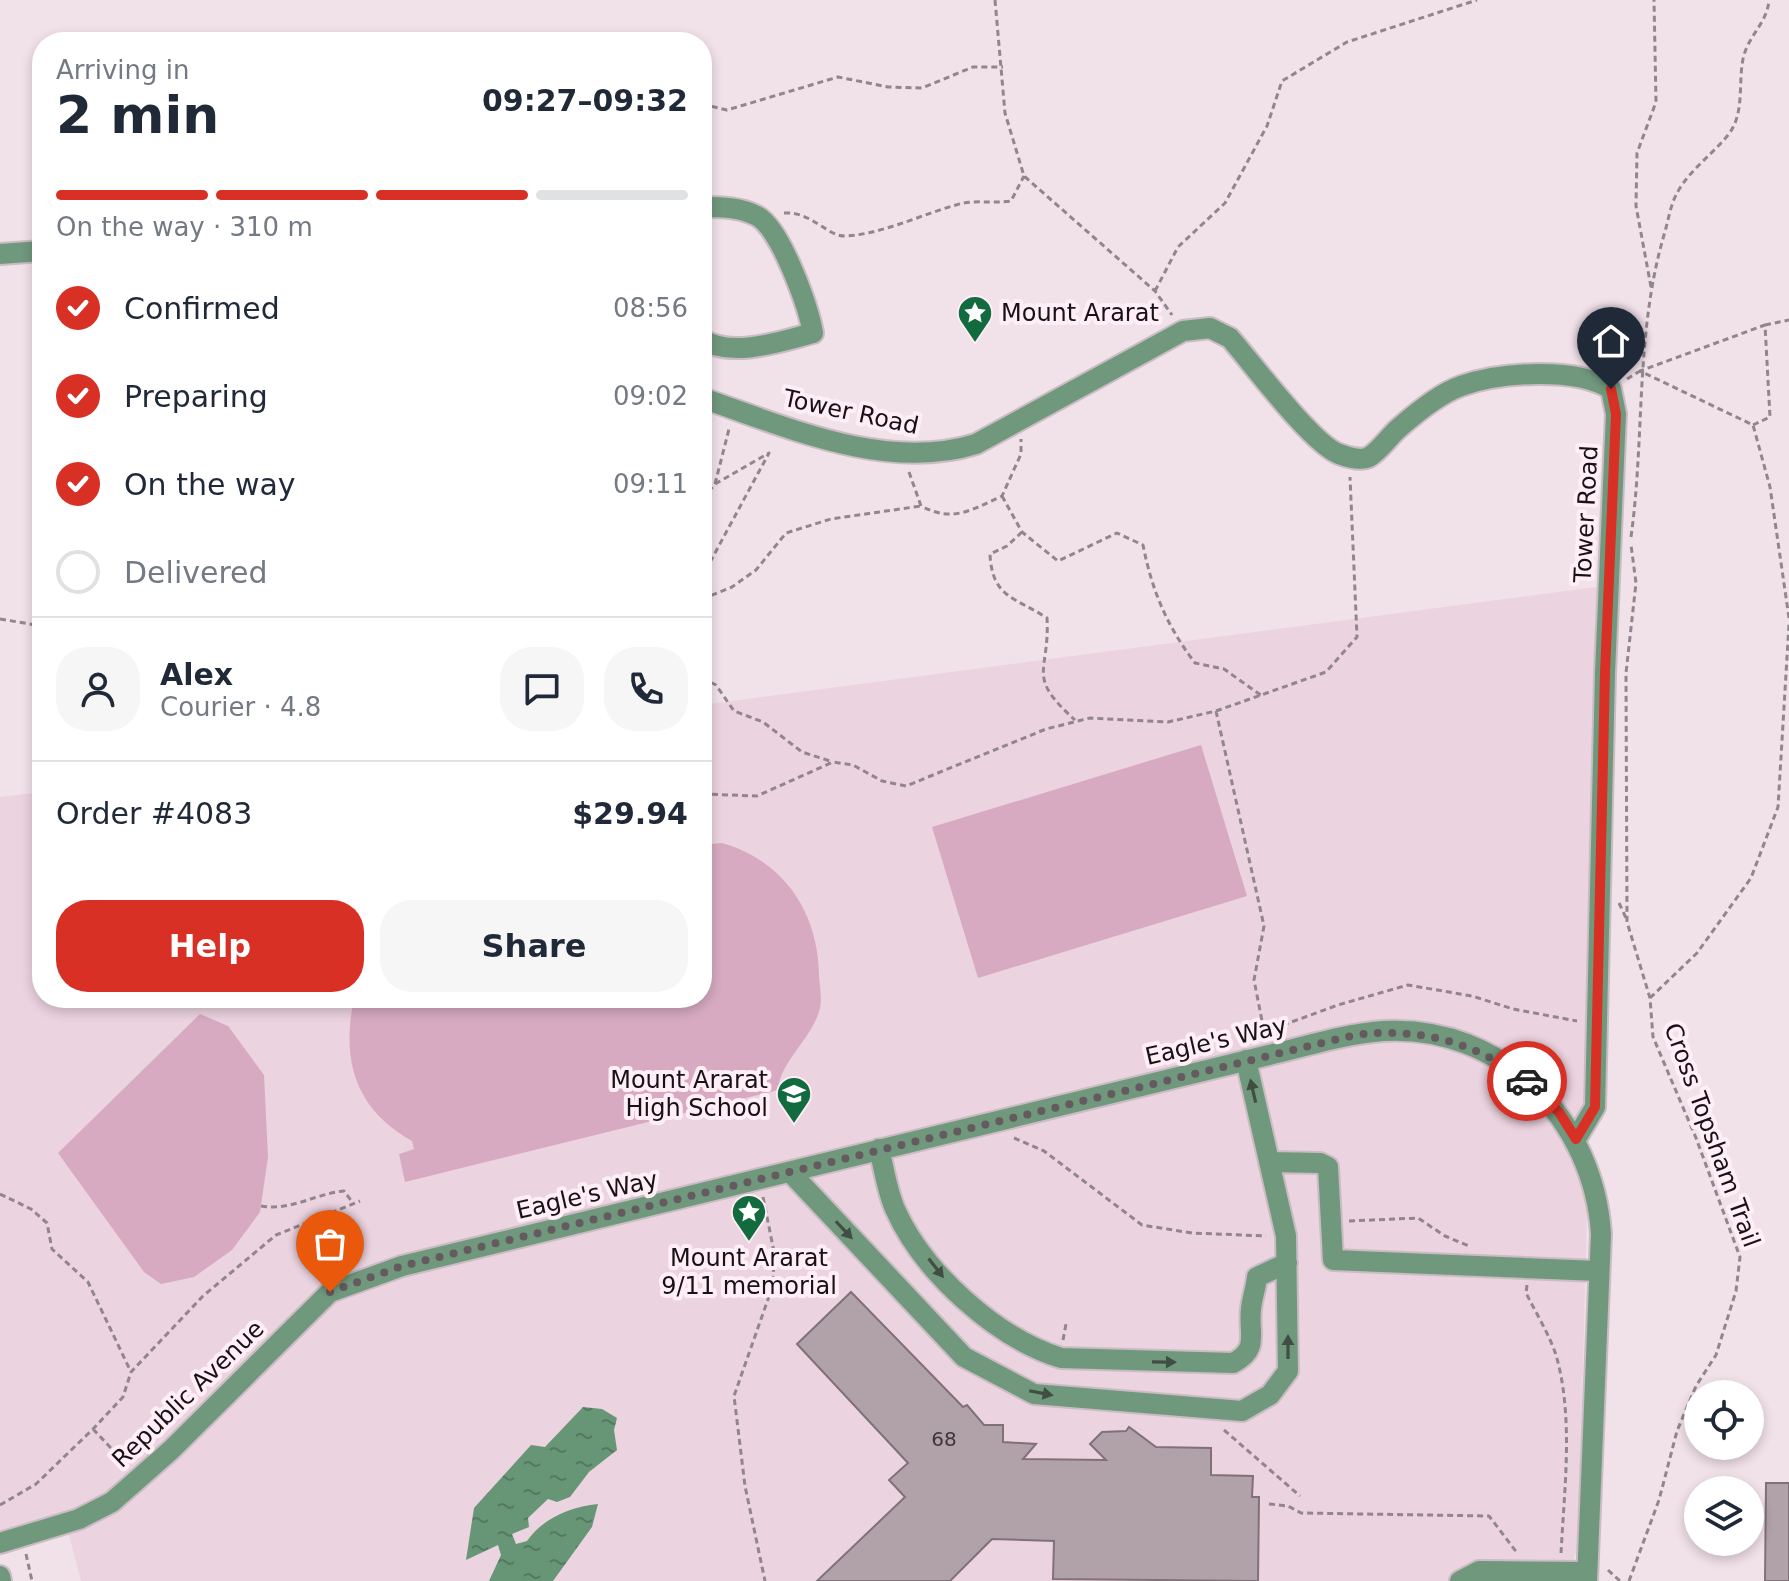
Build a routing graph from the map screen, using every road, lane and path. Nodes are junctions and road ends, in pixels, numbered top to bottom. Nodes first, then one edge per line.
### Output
1 (995, 0) edge
2 (1477, 0) edge
3 (1654, 0) edge
4 (1769, 0) edge
5 (1003, 67) junction
6 (712, 106) edge
7 (1024, 176) junction
8 (712, 208) edge
9 (761, 218) junction
10 (32, 252) edge
11 (0, 254) edge
12 (1652, 290) junction
13 (1155, 291) junction
14 (1789, 320) edge
15 (1765, 325) junction
16 (1183, 331) junction
17 (712, 346) edge
18 (1640, 371) junction
19 (712, 402) edge
20 (733, 409) junction
21 (1021, 419) junction
22 (1753, 425) junction
23 (906, 454) junction
24 (1349, 456) junction
25 (715, 484) junction
26 (712, 487) edge
27 (1002, 496) junction
28 (921, 506) junction
29 (1022, 532) junction
30 (712, 558) edge
31 (712, 595) edge
32 (0, 619) edge
33 (1789, 621) edge
34 (32, 624) edge
35 (712, 683) edge
36 (1262, 696) junction
37 (1216, 711) junction
38 (1076, 721) junction
39 (833, 762) junction
40 (712, 794) edge
41 (1650, 998) junction
42 (1597, 1024) junction
43 (1264, 1032) junction
44 (1269, 1055) junction
45 (1246, 1060) junction
46 (1006, 1134) dead end
47 (1576, 1139) junction
48 (879, 1149) junction
49 (1269, 1162) junction
50 (791, 1173) junction
51 (0, 1194) edge
52 (763, 1197) dead end
53 (360, 1201) dead end
54 (353, 1203) junction
55 (261, 1206) dead end
56 (1331, 1221) junction
57 (1286, 1236) junction
58 (1471, 1247) dead end
59 (1287, 1263) junction
60 (402, 1266) joint
61 (1528, 1269) junction
62 (1598, 1271) junction
63 (131, 1372) junction
64 (1215, 1422) dead end
65 (93, 1429) junction
66 (140, 1478) junction
67 (1300, 1496) dead end
68 (1269, 1504) dead end
69 (0, 1505) edge
70 (22, 1536) junction
71 (0, 1543) edge
72 (1520, 1556) dead end
73 (1568, 1559) dead end
74 (1587, 1577) edge
75 (32, 1581) edge
76 (765, 1581) edge
77 (1460, 1581) edge
78 (1629, 1581) edge

1 - 5 path
2 - 13 path
3 - 12 path
4 - 12 path, Cross Topsham Trail
5 - 6 path
5 - 7 path
7 - 9 path
7 - 13 path
8 - 9 street
9 - 17 street
10 - 11 street
12 - 18 path, Cross Topsham Trail
13 - 16 path
14 - 15 path
15 - 18 path
15 - 22 path
16 - 21 street, Tower Road
16 - 24 street
18 - 22 path
18 - 41 path, Cross Topsham Trail
19 - 20 street, Tower Road
20 - 23 street, Tower Road
20 - 25 path
21 - 23 street, Tower Road
21 - 27 path
22 - 33 path
23 - 28 path
24 - 36 path
24 - 42 street, Tower Road
25 - 26 path
25 - 30 path
27 - 28 path
27 - 29 path
28 - 31 path
29 - 36 path
29 - 38 path
32 - 34 path
33 - 41 path
35 - 39 path
36 - 37 path
37 - 38 path
37 - 43 path
38 - 39 path
39 - 40 path
41 - 78 path, Cross Topsham Trail
42 - 43 path
42 - 47 street, Tower Road
43 - 44 path
44 - 45 street, Eagle's Way
44 - 47 street, Eagle's Way
45 - 48 street, Eagle's Way
49 -> 45 street
46 - 57 path
47 - 62 street, Eagle's Way
48 - 50 street, Eagle's Way
48 -> 59 street
49 - 56 street
49 - 57 street
50 -> 59 street
50 - 60 street, Eagle's Way
51 - 63 path
52 - 76 path
53 - 54 path
54 - 55 path
54 - 63 path
56 - 58 path
56 - 61 street
57 - 59 street
60 - 66 street, Republic Avenue
61 - 62 street
61 - 73 path
62 - 74 street, Eagle's Way
63 - 65 path
64 - 67 path
65 - 66 path
65 - 69 path
66 - 70 street, Republic Avenue
68 - 72 path
70 - 71 street, Republic Avenue
70 - 75 path
74 - 77 street

